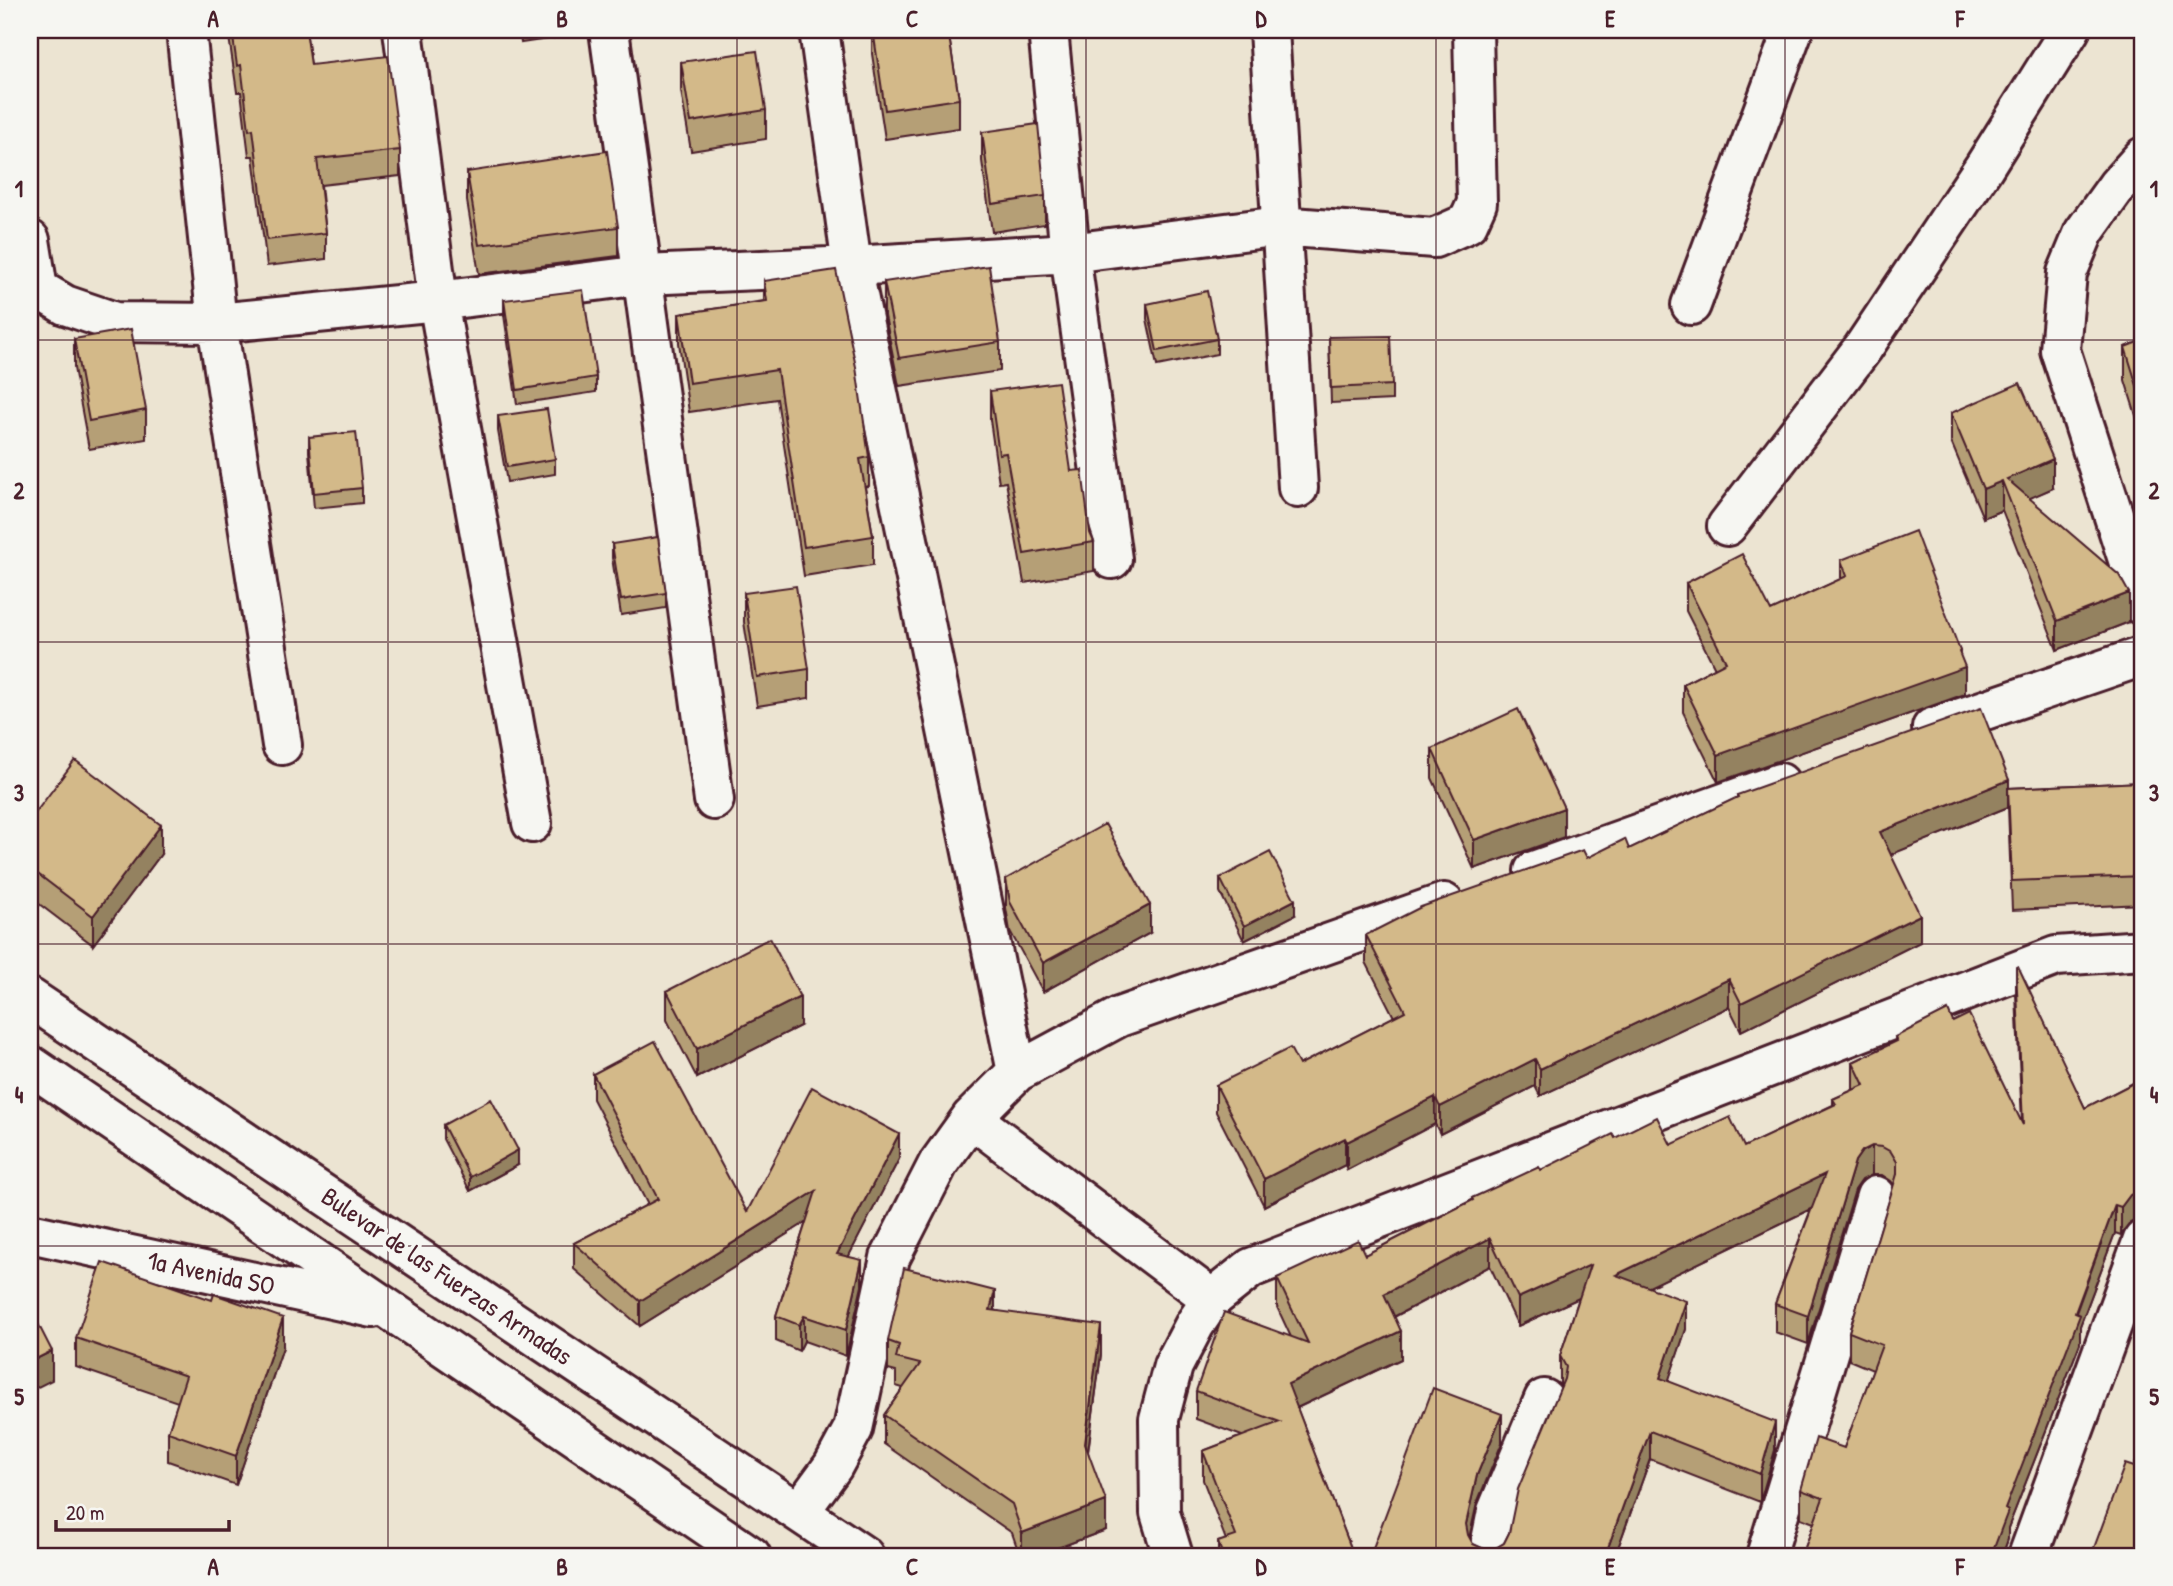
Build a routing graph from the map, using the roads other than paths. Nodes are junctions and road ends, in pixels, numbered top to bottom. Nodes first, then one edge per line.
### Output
1 (186, 30) edge
2 (403, 30) edge
3 (609, 30) edge
4 (819, 30) edge
5 (1048, 30) edge
6 (1269, 30) edge
7 (1472, 30) edge
8 (1793, 30) edge
9 (2070, 30) edge
10 (2143, 157) edge
11 (1280, 226) junction
12 (30, 240) edge
13 (1070, 253) junction
14 (852, 266) junction
15 (643, 275) junction
16 (438, 301) junction
17 (1691, 305) dead end
18 (217, 323) junction
19 (1298, 488) dead end
20 (1727, 526) dead end
21 (1112, 559) dead end
22 (2143, 606) edge
23 (2143, 656) edge
24 (1901, 740) edge
25 (282, 745) dead end
26 (1810, 772) edge
27 (714, 800) dead end
28 (532, 823) dead end
29 (2143, 950) edge
30 (30, 998) edge
31 (30, 1065) edge
32 (1017, 1072) junction
33 (971, 1118) junction
34 (1876, 1196) dead end
35 (30, 1233) edge
36 (2143, 1240) edge
37 (1212, 1299) junction
38 (393, 1313) junction
39 (1544, 1399) dead end
40 (800, 1511) junction
41 (751, 1556) edge
42 (864, 1556) edge
43 (1173, 1556) edge
44 (1488, 1556) edge
45 (1766, 1556) edge
46 (2028, 1556) edge

1 - 18 street
2 - 16 street
3 - 15 street
4 - 14 street
5 - 13 street
6 - 11 street
7 - 11 street
8 - 17 street
9 - 20 street
10 - 22 street
11 - 13 street
11 - 19 street
12 - 18 street
13 - 14 street
13 - 21 street
14 - 15 street
14 - 32 street
15 - 16 street
15 - 27 street
16 - 18 street
16 - 28 street
18 - 25 street
23 - 24 street
26 - 32 street
29 - 37 street
30 - 40 street, Bulevar de las Fuerzas Armadas
31 - 38 street
32 - 33 street
33 - 37 street
33 - 40 street
34 - 45 street
35 - 38 street, 1a Avenida SO
36 - 46 street
37 - 43 street
38 - 41 street
39 - 44 street
40 - 42 street, Bulevar de las Fuerzas Armadas

